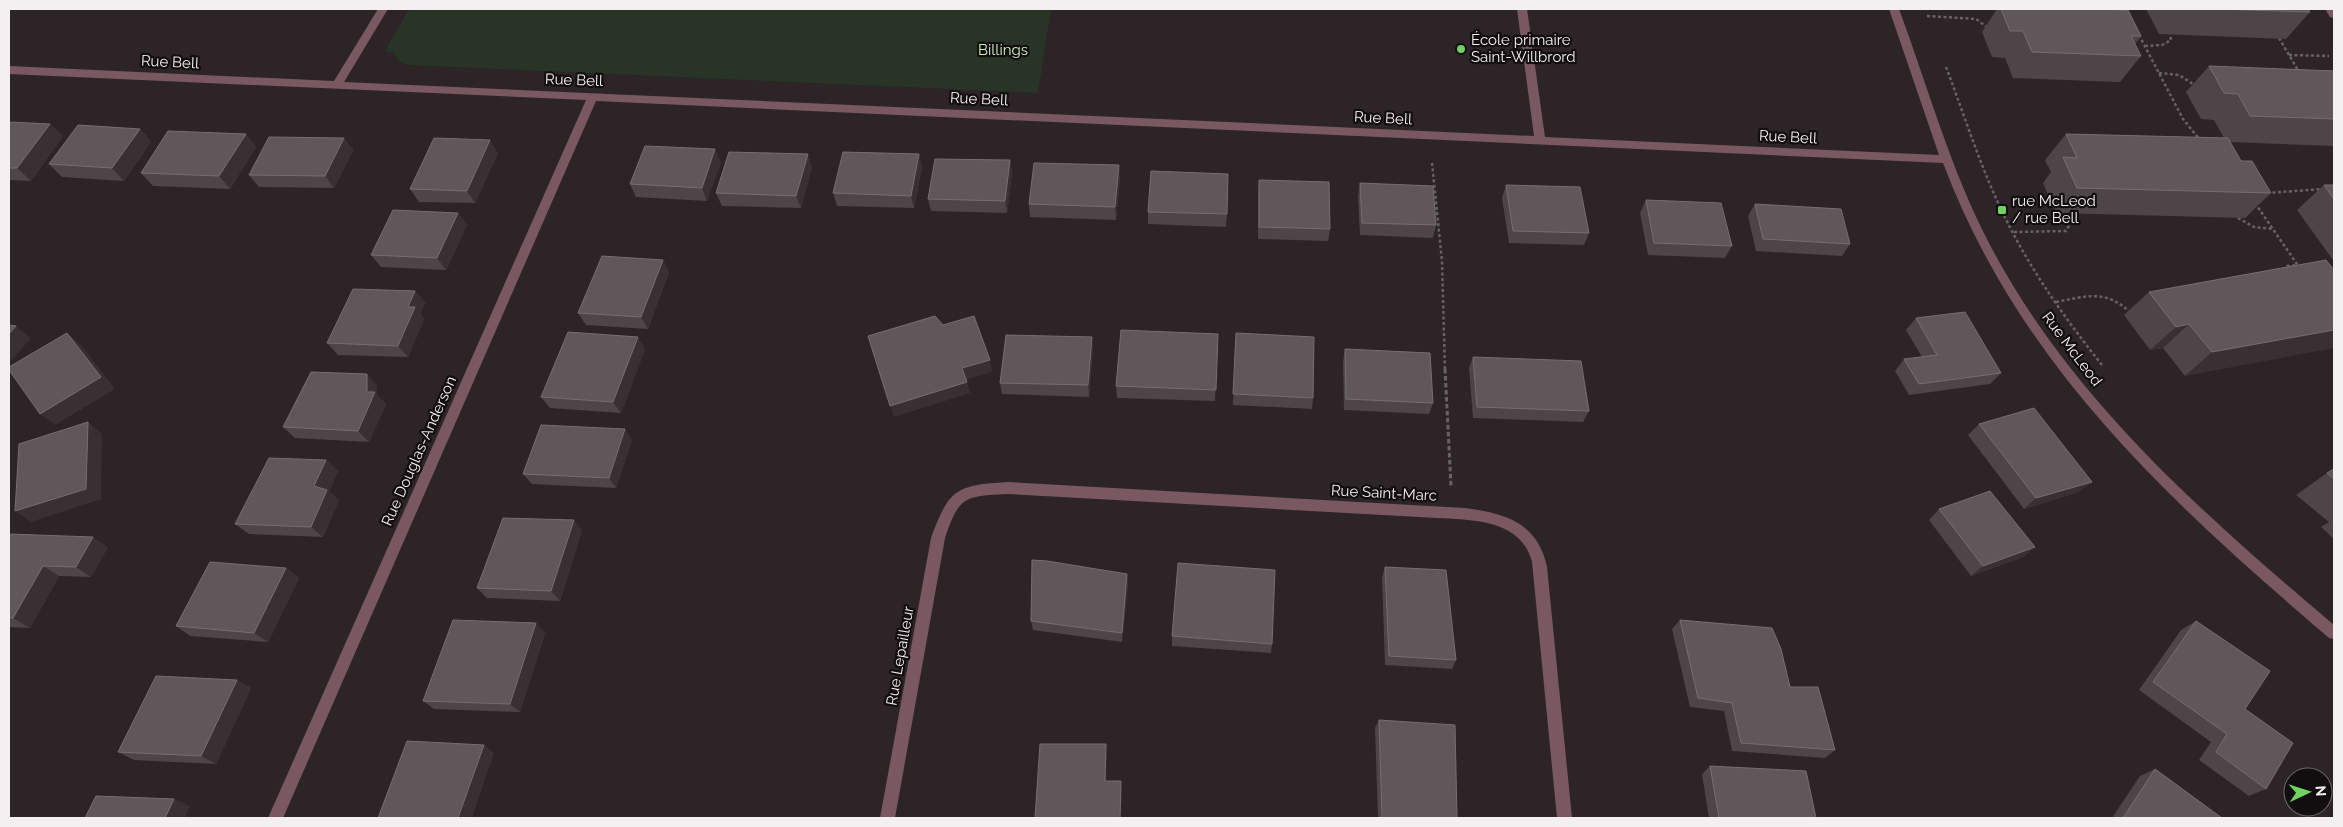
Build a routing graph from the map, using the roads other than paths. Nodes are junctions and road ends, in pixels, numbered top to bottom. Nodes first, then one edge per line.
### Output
1 (384, 9) edge
2 (1522, 9) edge
3 (1894, 9) edge
4 (2330, 9) edge
5 (2334, 15) edge
6 (9, 70) edge
7 (337, 85) junction
8 (593, 96) junction
9 (1540, 140) junction
10 (1947, 159) junction
11 (951, 502) joint
12 (2334, 633) edge
13 (275, 818) edge
14 (887, 818) edge
15 (1565, 818) edge

1 - 7 street
2 - 9 street
3 - 10 street, Rue McLeod
4 - 5 street
6 - 7 street, Rue Bell
7 - 8 street, Rue Bell
8 - 9 street, Rue Bell
8 - 13 street, Rue Douglas-Anderson
9 - 10 street, Rue Bell
10 - 12 street, Rue McLeod
11 - 14 street, Rue Lepailleur
11 - 15 street, Rue Saint-Marc

